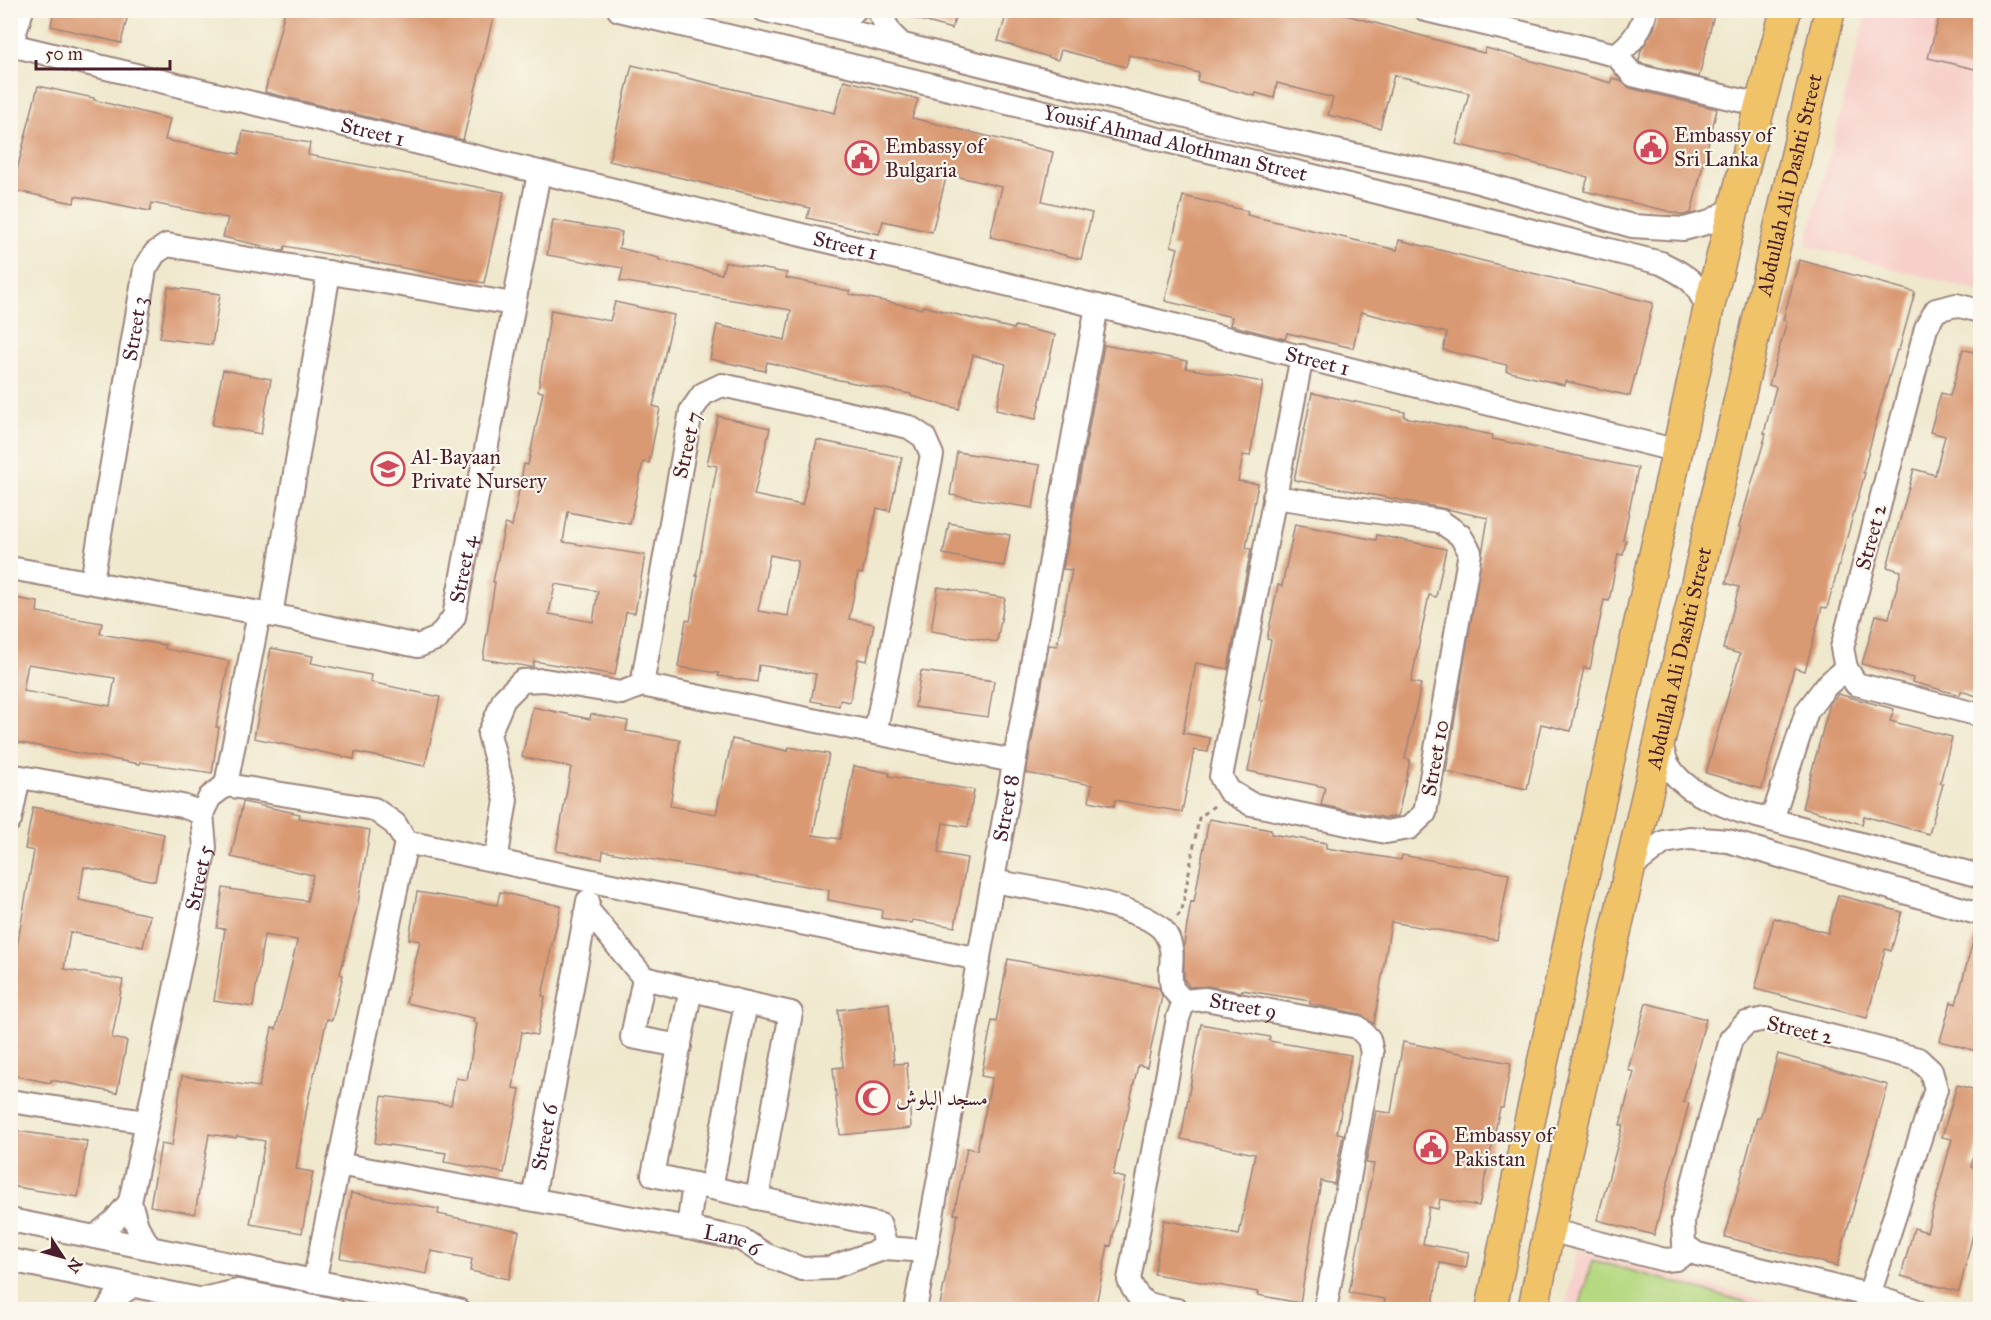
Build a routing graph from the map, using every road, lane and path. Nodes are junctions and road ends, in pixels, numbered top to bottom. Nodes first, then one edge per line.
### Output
1 (22, 10) edge
2 (619, 10) edge
3 (764, 10) edge
4 (855, 10) edge
5 (878, 10) edge
6 (1646, 10) edge
7 (1786, 10) edge
8 (1830, 10) edge
9 (1432, 11) edge
10 (830, 26) junction
11 (901, 44) junction
12 (11, 46) edge
13 (1617, 55) junction
14 (1760, 105) junction
15 (1064, 116) junction
16 (1270, 137) junction
17 (539, 173) junction
18 (1313, 176) junction
19 (1468, 179) junction
20 (1733, 208) junction
21 (1499, 222) junction
22 (1632, 226) junction
23 (329, 272) junction
24 (513, 304) junction
25 (1097, 306) junction
26 (1708, 311) junction
27 (1980, 311) edge
28 (1302, 356) junction
29 (1678, 451) junction
30 (1274, 498) junction
31 (10, 568) edge
32 (92, 581) junction
33 (265, 614) junction
34 (1846, 668) junction
35 (642, 685) junction
36 (1980, 715) edge
37 (875, 733) junction
38 (1659, 738) junction
39 (1013, 761) junction
40 (15, 776) edge
41 (226, 785) junction
42 (1230, 791) junction
43 (202, 813) junction
44 (1742, 813) junction
45 (10, 820) edge
46 (1772, 820) junction
47 (1728, 841) junction
48 (406, 842) junction
49 (496, 861) junction
50 (1630, 868) junction
51 (1980, 876) edge
52 (592, 881) junction
53 (992, 881) junction
54 (587, 909) junction
55 (1980, 914) edge
56 (1165, 932) junction
57 (979, 959) junction
58 (644, 978) junction
59 (692, 990) junction
60 (1184, 1001) junction
61 (746, 1003) junction
62 (1547, 1043) junction
63 (680, 1046) junction
64 (10, 1101) edge
65 (1576, 1109) junction
66 (146, 1122) junction
67 (1524, 1147) junction
68 (338, 1164) junction
69 (703, 1186) junction
70 (757, 1198) junction
71 (533, 1199) junction
72 (130, 1202) junction
73 (10, 1220) edge
74 (688, 1228) junction
75 (1549, 1230) junction
76 (95, 1237) junction
77 (150, 1248) junction
78 (886, 1248) junction
79 (1691, 1250) junction
80 (926, 1251) junction
81 (10, 1260) edge
82 (92, 1277) junction
83 (314, 1281) junction
84 (132, 1286) junction
85 (1869, 1295) junction
86 (200, 1300) junction
87 (408, 1304) edge
88 (105, 1310) edge
89 (251, 1310) edge
90 (334, 1310) edge
91 (458, 1310) edge
92 (915, 1310) edge
93 (1177, 1310) edge
94 (1325, 1310) edge
95 (1491, 1310) edge
96 (1533, 1310) edge
97 (1915, 1310) edge

1 - 12 street
2 - 15 street, Yousif Ahmad Alothman Street
3 - 10 street, Yousif Ahmad Alothman Street
4 - 10 street
5 - 11 street
6 - 13 street
7 - 14 main road
8 - 38 main road, Abdullah Ali Dashti Street
9 - 13 street
10 - 11 street, Yousif Ahmad Alothman Street
11 - 16 street, Yousif Ahmad Alothman Street
12 - 17 street, Street 1
13 - 14 street
14 - 20 main road
15 - 16 street
15 - 18 street, Yousif Ahmad Alothman Street
16 - 19 street, Yousif Ahmad Alothman Street
17 - 24 street, Street 4
17 - 25 street, Street 1
18 - 19 street
18 - 21 street, Yousif Ahmad Alothman Street
19 - 22 street, Yousif Ahmad Alothman Street
20 - 22 street, Yousif Ahmad Alothman Street
20 - 26 main road
21 - 22 street
21 - 26 street, Yousif Ahmad Alothman Street
23 - 24 street, Street 3
23 - 32 street, Street 3
23 - 33 street
24 - 33 street, Street 4
25 - 28 street, Street 1
25 - 39 street, Street 8
26 - 29 main road
27 - 34 street, Street 2
28 - 29 street, Street 1
28 - 30 street
29 - 62 main road
30 - 42 street
30 - 42 street, Street 10
31 - 32 street, Street 4
32 - 33 street, Street 4
33 - 41 street
34 - 36 street
34 - 46 street
35 - 37 street
35 - 37 street, Street 7
35 - 49 street
37 - 39 street
38 - 44 street
38 - 50 main road, Abdullah Ali Dashti Street
39 - 53 street, Street 8
40 - 43 street, Street 5
40 - 45 street, Street 5
41 - 43 street
41 - 48 street
42 - 56 path
43 - 66 street, Street 5
44 - 46 street
44 - 47 street
46 - 51 street
47 - 50 street
47 - 55 street
48 - 49 street
48 - 68 street
49 - 52 street
50 - 65 main road, Abdullah Ali Dashti Street
52 - 54 street, Street 6
52 - 57 street
53 - 56 street
53 - 57 street, Street 8
54 - 58 street
54 - 71 street, Street 6
56 - 60 street
57 - 80 street, Street 8
58 - 59 street
58 - 63 street
59 - 61 street
59 - 63 street
60 - 93 street, Street 9
60 - 94 street, Street 9
61 - 69 street
61 - 70 street
62 - 65 main road
62 - 67 main road
63 - 69 street
64 - 66 street
65 - 75 main road, Abdullah Ali Dashti Street
66 - 72 street, Street 5
67 - 75 main road
67 - 95 main road
68 - 71 street, Street 6
68 - 83 street
69 - 70 street
69 - 74 street
70 - 78 street
71 - 74 street, Lane 6
72 - 76 street
72 - 77 street, Street 5
73 - 76 street
74 - 78 street, Lane 6
75 - 79 street
75 - 96 main road, Abdullah Ali Dashti Street
76 - 77 street
77 - 83 street
78 - 80 street, Lane 6
79 - 85 street
79 - 85 street, Street 2
80 - 92 street, Street 8
81 - 82 street
82 - 84 street
82 - 88 street
83 - 87 street
84 - 86 street
84 - 88 street
85 - 97 street
86 - 89 street
86 - 90 street
87 - 91 street

